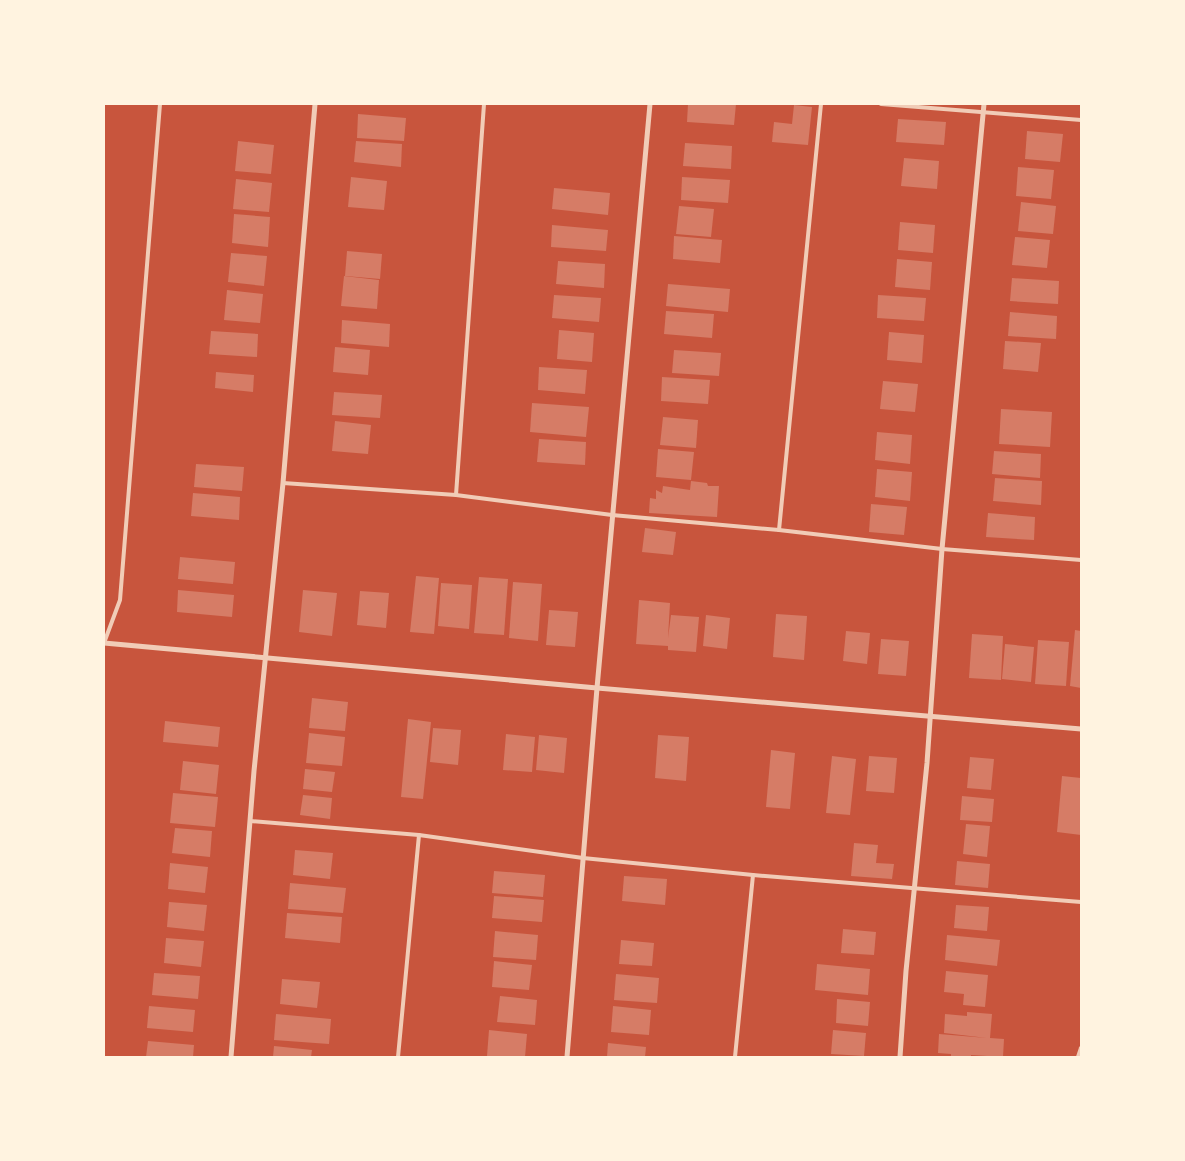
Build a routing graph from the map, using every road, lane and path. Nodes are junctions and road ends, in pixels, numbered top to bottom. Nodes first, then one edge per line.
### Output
1 (160, 104) edge
2 (315, 104) edge
3 (484, 104) edge
4 (650, 104) edge
5 (821, 104) edge
6 (881, 104) edge
7 (984, 104) edge
8 (984, 112) junction
9 (1081, 120) edge
10 (283, 483) junction
11 (456, 495) junction
12 (612, 515) junction
13 (779, 530) junction
14 (942, 549) junction
15 (1081, 560) edge
16 (104, 643) edge
17 (265, 657) junction
18 (597, 688) junction
19 (930, 717) junction
20 (1081, 729) edge
21 (250, 821) junction
22 (419, 835) junction
23 (583, 858) junction
24 (753, 875) junction
25 (915, 889) junction
26 (1081, 902) edge
27 (1081, 1048) edge
28 (230, 1057) edge
29 (398, 1057) edge
30 (567, 1057) edge
31 (736, 1057) edge
32 (900, 1057) edge
33 (1078, 1057) edge

1 - 16 lane
2 - 10 street
3 - 11 lane
4 - 12 street
5 - 13 lane
6 - 8 lane
7 - 8 street
8 - 9 lane
8 - 14 street
10 - 11 lane
10 - 17 street
11 - 12 lane
12 - 13 lane
12 - 18 street
13 - 14 lane
14 - 15 lane
14 - 19 street
16 - 17 street
17 - 18 street
17 - 21 street
18 - 19 street
18 - 23 street
19 - 20 street
19 - 25 street
21 - 22 lane
21 - 28 street
22 - 23 lane
22 - 29 lane
23 - 24 lane
23 - 30 street
24 - 25 lane
24 - 31 lane
25 - 26 lane
25 - 32 street
27 - 33 lane

